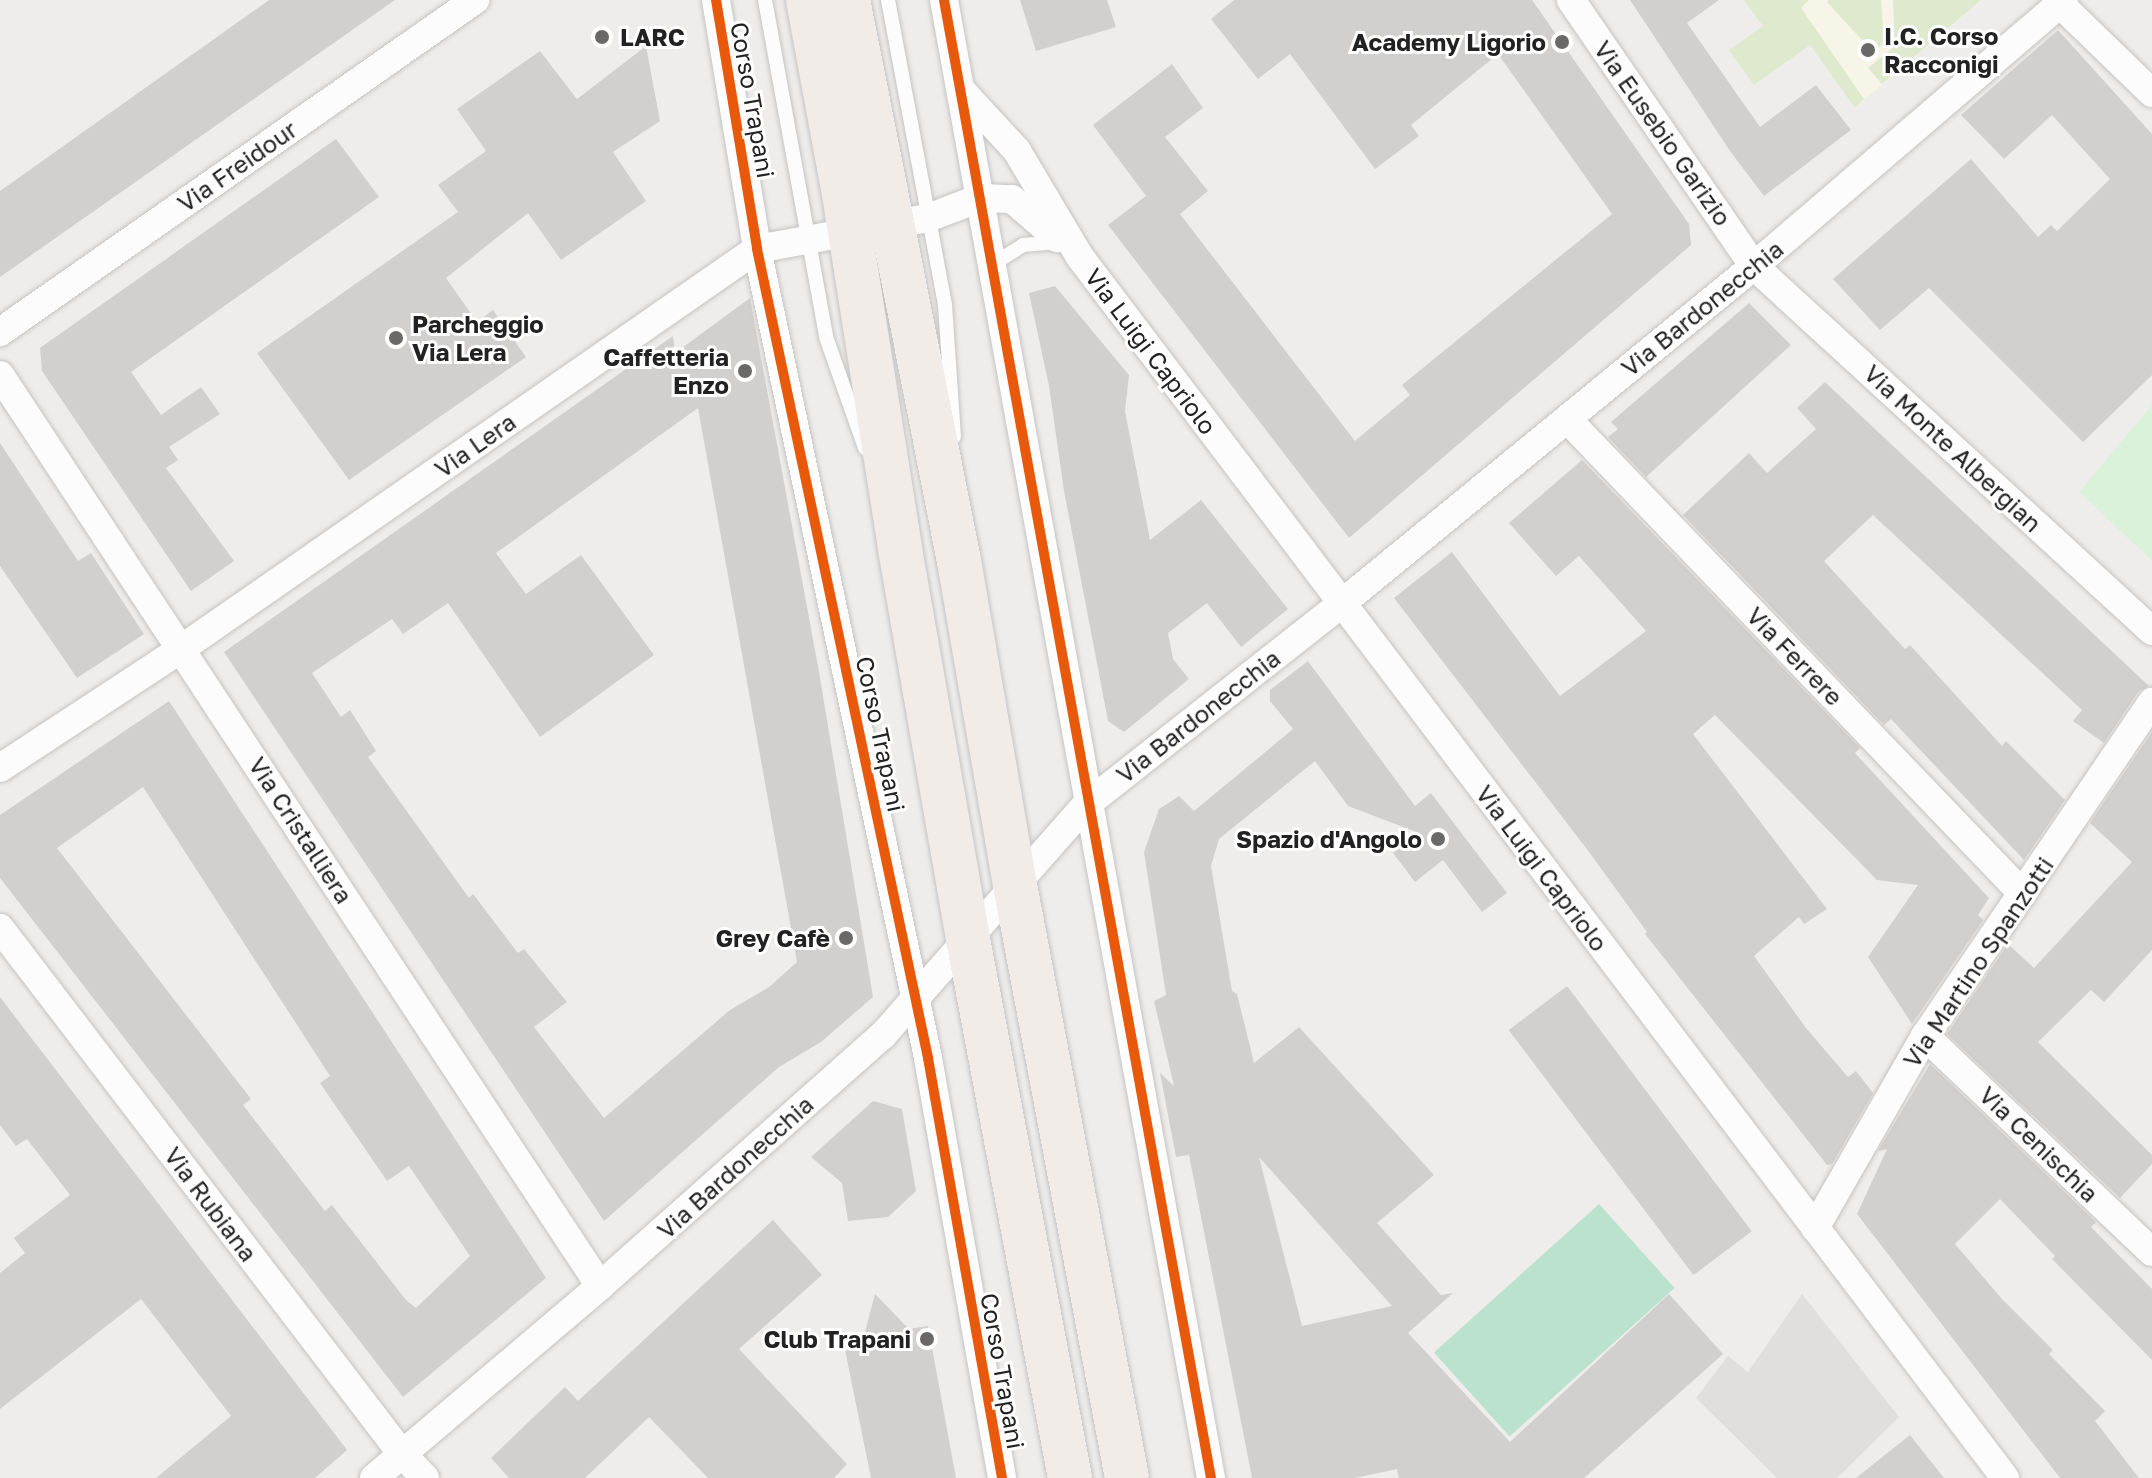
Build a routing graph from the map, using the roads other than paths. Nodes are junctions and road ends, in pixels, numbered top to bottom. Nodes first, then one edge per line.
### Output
1 (475, 0) edge
2 (716, 0) edge
3 (765, 0) edge
4 (808, 0) edge
5 (848, 0) edge
6 (888, 0) edge
7 (944, 0) edge
8 (1571, 0) edge
9 (2062, 2) edge
10 (961, 90) junction
11 (2152, 93) edge
12 (980, 198) junction
13 (869, 228) junction
14 (757, 249) junction
15 (1070, 249) junction
16 (993, 264) junction
17 (1754, 266) junction
18 (0, 332) edge
19 (0, 375) edge
20 (1567, 419) junction
21 (955, 450) dead end
22 (955, 466) dead end
23 (959, 561) junction
24 (1341, 604) junction
25 (2152, 631) edge
26 (181, 649) junction
27 (2152, 702) edge
28 (0, 768) edge
29 (1087, 804) junction
30 (1015, 885) junction
31 (2023, 894) junction
32 (0, 928) edge
33 (968, 939) junction
34 (916, 999) junction
35 (1925, 1036) junction
36 (1815, 1228) junction
37 (2152, 1252) edge
38 (600, 1286) junction
39 (402, 1454) junction
40 (374, 1478) edge
41 (425, 1478) edge
42 (1002, 1478) edge
43 (1070, 1478) edge
44 (1127, 1478) edge
45 (1211, 1478) edge
46 (2005, 1478) edge

1 - 18 street, Via Freidour
2 - 14 street, Corso Trapani
3 - 13 lane, Corso Trapani
4 - 13 main road, Corso Trapani
5 - 13 main road, Corso Trapani
6 - 13 lane, Corso Trapani
7 - 10 street
8 - 17 street, Via Eusebio Garizio
9 - 11 street
9 - 17 street, Via Bardonecchia
10 - 12 street
10 - 15 street, Via Luigi Capriolo
12 - 13 street, Via Lera
12 - 15 street, Via Luigi Capriolo
12 - 16 street
13 - 14 street, Via Lera
13 - 21 lane, Corso Trapani
13 - 23 main road, Corso Trapani
13 - 33 main road, Corso Trapani
14 - 26 street, Via Lera
14 - 34 street, Corso Trapani
15 - 16 lane
15 - 24 street, Via Luigi Capriolo
16 - 29 street
17 - 20 street, Via Bardonecchia
17 - 25 street, Via Monte Albergian
19 - 26 street, Via Cristalliera
20 - 24 street, Via Bardonecchia
20 - 31 street, Via Ferrere
22 - 23 lane, Corso Trapani
23 - 30 main road, Corso Trapani
24 - 29 street, Via Bardonecchia
24 - 36 street, Via Luigi Capriolo
26 - 28 street, Via Lera
26 - 38 street, Via Cristalliera
27 - 31 street, Via Martino Spanzotti
29 - 30 street, Via Bardonecchia
29 - 45 street
30 - 33 street, Via Bardonecchia
30 - 44 main road, Corso Trapani
31 - 35 street, Via Martino Spanzotti
32 - 39 street, Via Rubiana
33 - 34 street, Via Bardonecchia
33 - 43 main road, Corso Trapani
34 - 38 street, Via Bardonecchia
34 - 42 street, Corso Trapani
35 - 36 street, Via Martino Spanzotti
35 - 37 street, Via Cenischia
36 - 46 street, Via Luigi Capriolo
38 - 39 street, Via Bardonecchia
39 - 40 street, Via Bardonecchia
39 - 41 street, Via Rubiana

